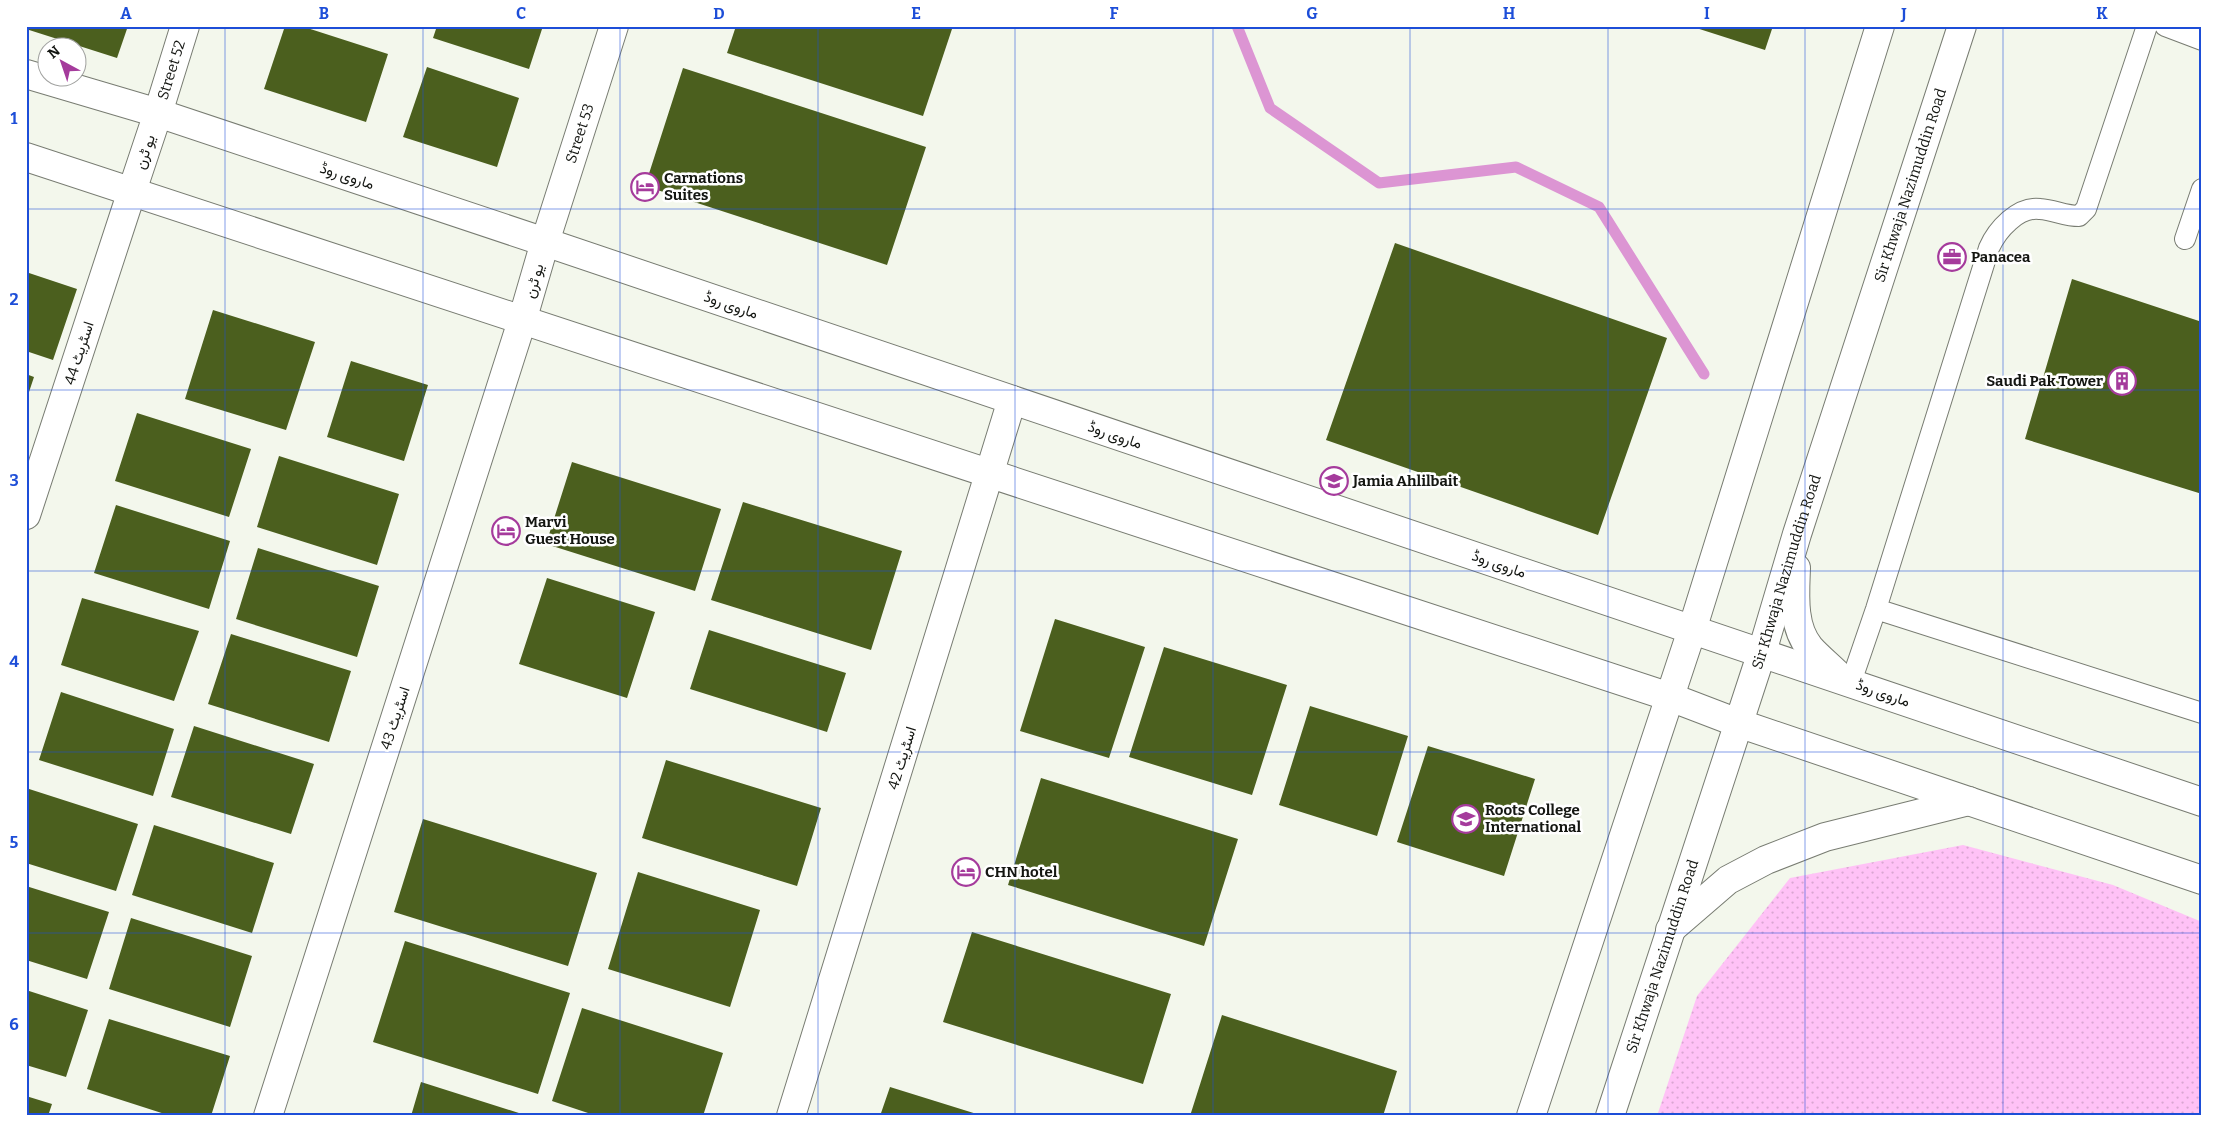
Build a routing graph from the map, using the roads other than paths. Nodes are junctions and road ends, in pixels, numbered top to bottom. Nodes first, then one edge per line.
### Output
1 (185, 26) edge
2 (614, 26) edge
3 (1880, 26) edge
4 (1962, 26) edge
5 (2147, 26) edge
6 (2165, 26) edge
7 (2202, 40) edge
8 (26, 74) edge
9 (158, 112) junction
10 (26, 157) edge
11 (2202, 189) edge
12 (132, 192) junction
13 (2185, 239) dead end
14 (545, 242) junction
15 (522, 321) junction
16 (1012, 400) junction
17 (991, 474) junction
18 (26, 515) edge
19 (1797, 534) junction
20 (1876, 609) junction
21 (1692, 630) junction
22 (1762, 652) junction
23 (1847, 681) junction
24 (1670, 697) junction
25 (2202, 713) edge
26 (1738, 722) junction
27 (1969, 801) junction
28 (2202, 802) edge
29 (2202, 880) edge
30 (1670, 930) junction
31 (268, 1116) edge
32 (791, 1116) edge
33 (1532, 1116) edge
34 (1610, 1116) edge

1 - 9 street, Street 52
2 - 14 street, Street 53
3 - 21 street
4 - 19 street, Sir Khwaja Nazimuddin Road
5 - 20 lane
6 - 7 lane
8 - 9 street, ماروی روڈ
9 - 12 street, یو ٹرن
9 - 14 street, ماروی روڈ
10 - 12 street
11 - 13 lane
12 - 15 street
12 - 18 street, اسٹریٹ 44
14 - 15 street, یو ٹرن
14 - 16 street, ماروی روڈ
15 - 17 street
15 - 31 street, اسٹریٹ 43
16 - 17 street, اسٹریٹ 42
16 - 21 street, ماروی روڈ
17 - 24 street
17 - 32 street, اسٹریٹ 42
19 - 22 street, Sir Khwaja Nazimuddin Road
19 - 23 street
20 - 23 lane
20 - 25 lane
21 - 22 street, ماروی روڈ
21 - 24 street
22 - 23 street, ماروی روڈ
22 - 26 street, Sir Khwaja Nazimuddin Road
23 - 28 street, ماروی روڈ
24 - 26 street
24 - 33 street
26 - 27 street
26 - 30 street, Sir Khwaja Nazimuddin Road
27 - 29 street
27 - 30 street
30 - 34 street, Sir Khwaja Nazimuddin Road

